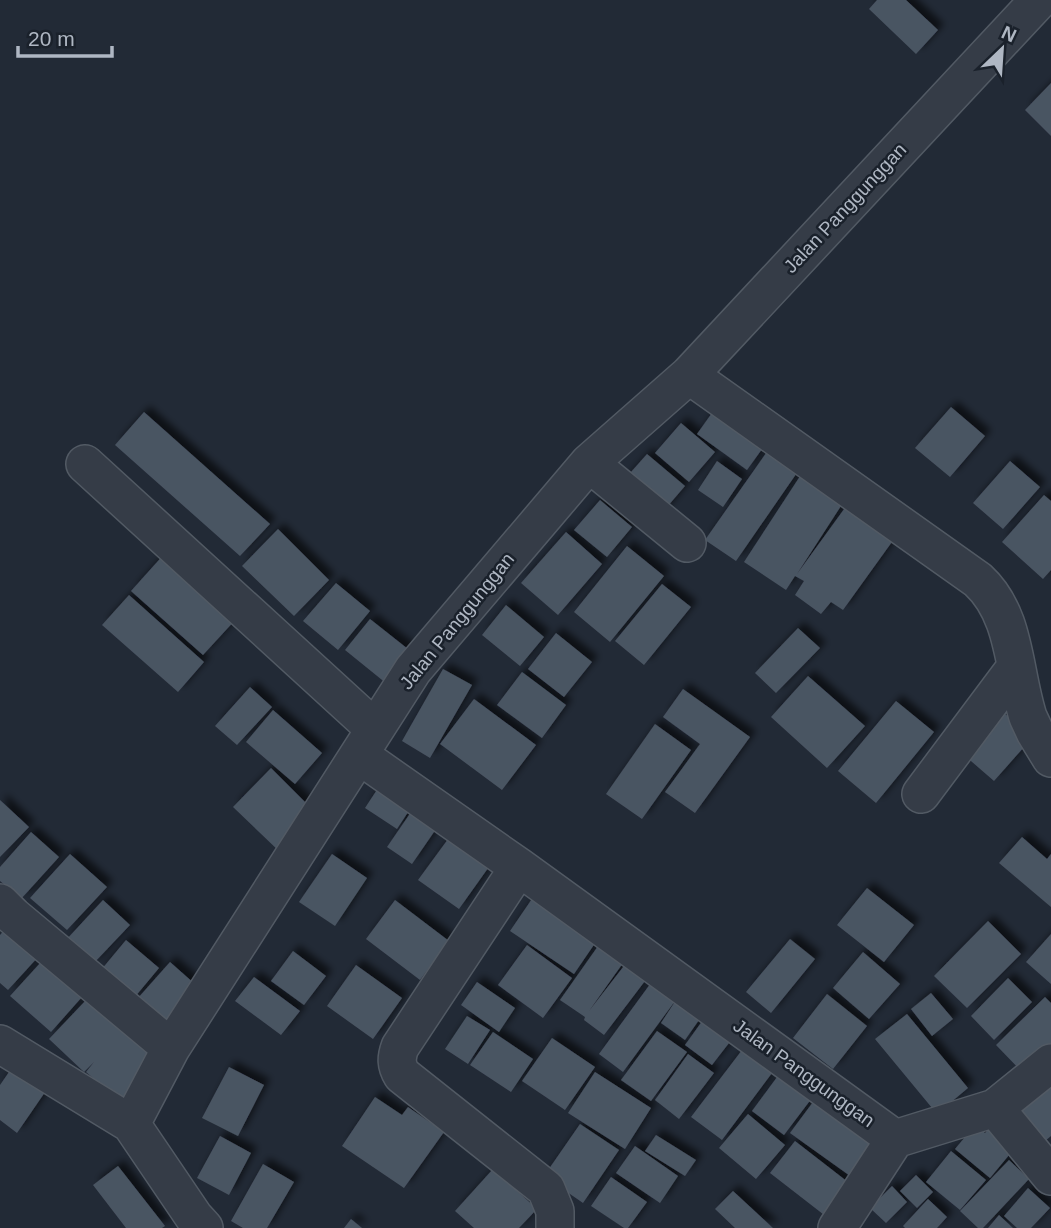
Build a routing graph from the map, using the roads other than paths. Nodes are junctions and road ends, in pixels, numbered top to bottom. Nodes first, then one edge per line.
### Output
1 (1039, 0) edge
2 (689, 374) junction
3 (589, 463) junction
4 (85, 464) dead end
5 (687, 543) dead end
6 (1016, 667) junction
7 (367, 742) junction
8 (1051, 758) edge
9 (921, 794) dead end
10 (519, 867) junction
11 (0, 903) edge
12 (0, 1044) edge
13 (172, 1048) junction
14 (1051, 1063) edge
15 (995, 1108) junction
16 (131, 1124) junction
17 (895, 1139) junction
18 (1051, 1176) edge
19 (204, 1228) edge
20 (555, 1228) edge
21 (837, 1228) edge

1 - 2 street, Jalan Panggunggan
2 - 3 street, Jalan Panggunggan
2 - 6 street
3 - 5 street
3 - 7 street, Jalan Panggunggan
4 - 7 street
6 - 8 street
6 - 9 street
7 - 10 street, Jalan Panggunggan
7 - 13 street
10 - 17 street, Jalan Panggunggan
10 - 20 street
11 - 13 street
12 - 16 street
13 - 16 street
14 - 15 street
15 - 17 street, Jalan Panggunggan
15 - 18 street
16 - 19 street
17 - 21 street

